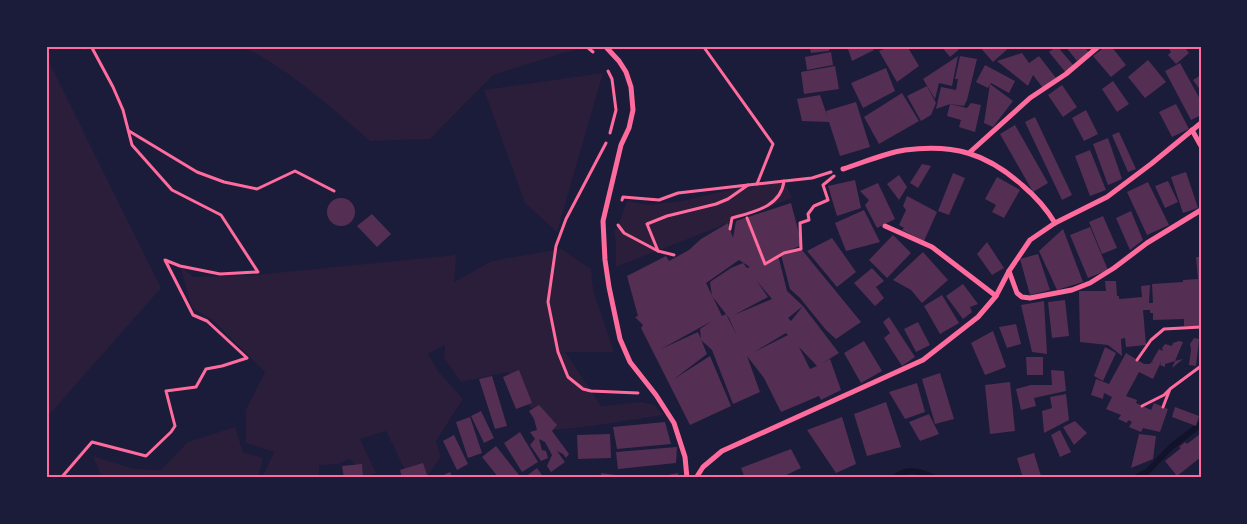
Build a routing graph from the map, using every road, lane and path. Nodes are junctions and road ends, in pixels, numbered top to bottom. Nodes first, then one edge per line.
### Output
1 (91, 46) edge
2 (586, 46) edge
3 (605, 46) edge
4 (703, 46) edge
5 (1099, 46) edge
6 (594, 54) dead end
7 (606, 67) dead end
8 (1201, 123) edge
9 (1192, 130) junction
10 (129, 131) junction
11 (1201, 146) edge
12 (969, 153) junction
13 (842, 169) junction
14 (784, 181) junction
15 (757, 184) junction
16 (748, 185) junction
17 (334, 191) dead end
18 (621, 205) dead end
19 (1201, 210) edge
20 (747, 218) dead end
21 (616, 220) dead end
22 (1055, 222) junction
23 (886, 226) dead end
24 (730, 228) dead end
25 (658, 251) junction
26 (674, 255) dead end
27 (1009, 271) junction
28 (996, 296) junction
29 (1201, 327) edge
30 (1137, 360) dead end
31 (1201, 366) edge
32 (1170, 390) junction
33 (656, 395) junction
34 (1142, 406) dead end
35 (1163, 407) dead end
36 (61, 478) edge
37 (687, 478) edge
38 (696, 478) edge

1 - 10 path
2 - 6 path
3 - 33 street
4 - 15 path
5 - 12 street
7 - 33 path
8 - 9 street
9 - 11 street
9 - 22 street
10 - 17 path
10 - 36 path
12 - 13 street
12 - 22 street
13 - 14 path
13 - 20 path
14 - 15 path
14 - 24 path
15 - 16 path
16 - 18 path
16 - 25 path
19 - 27 street
21 - 25 path
22 - 27 street
23 - 28 street
25 - 26 path
27 - 28 street
28 - 38 street
29 - 30 path
31 - 32 path
32 - 34 path
32 - 35 path
33 - 37 street

